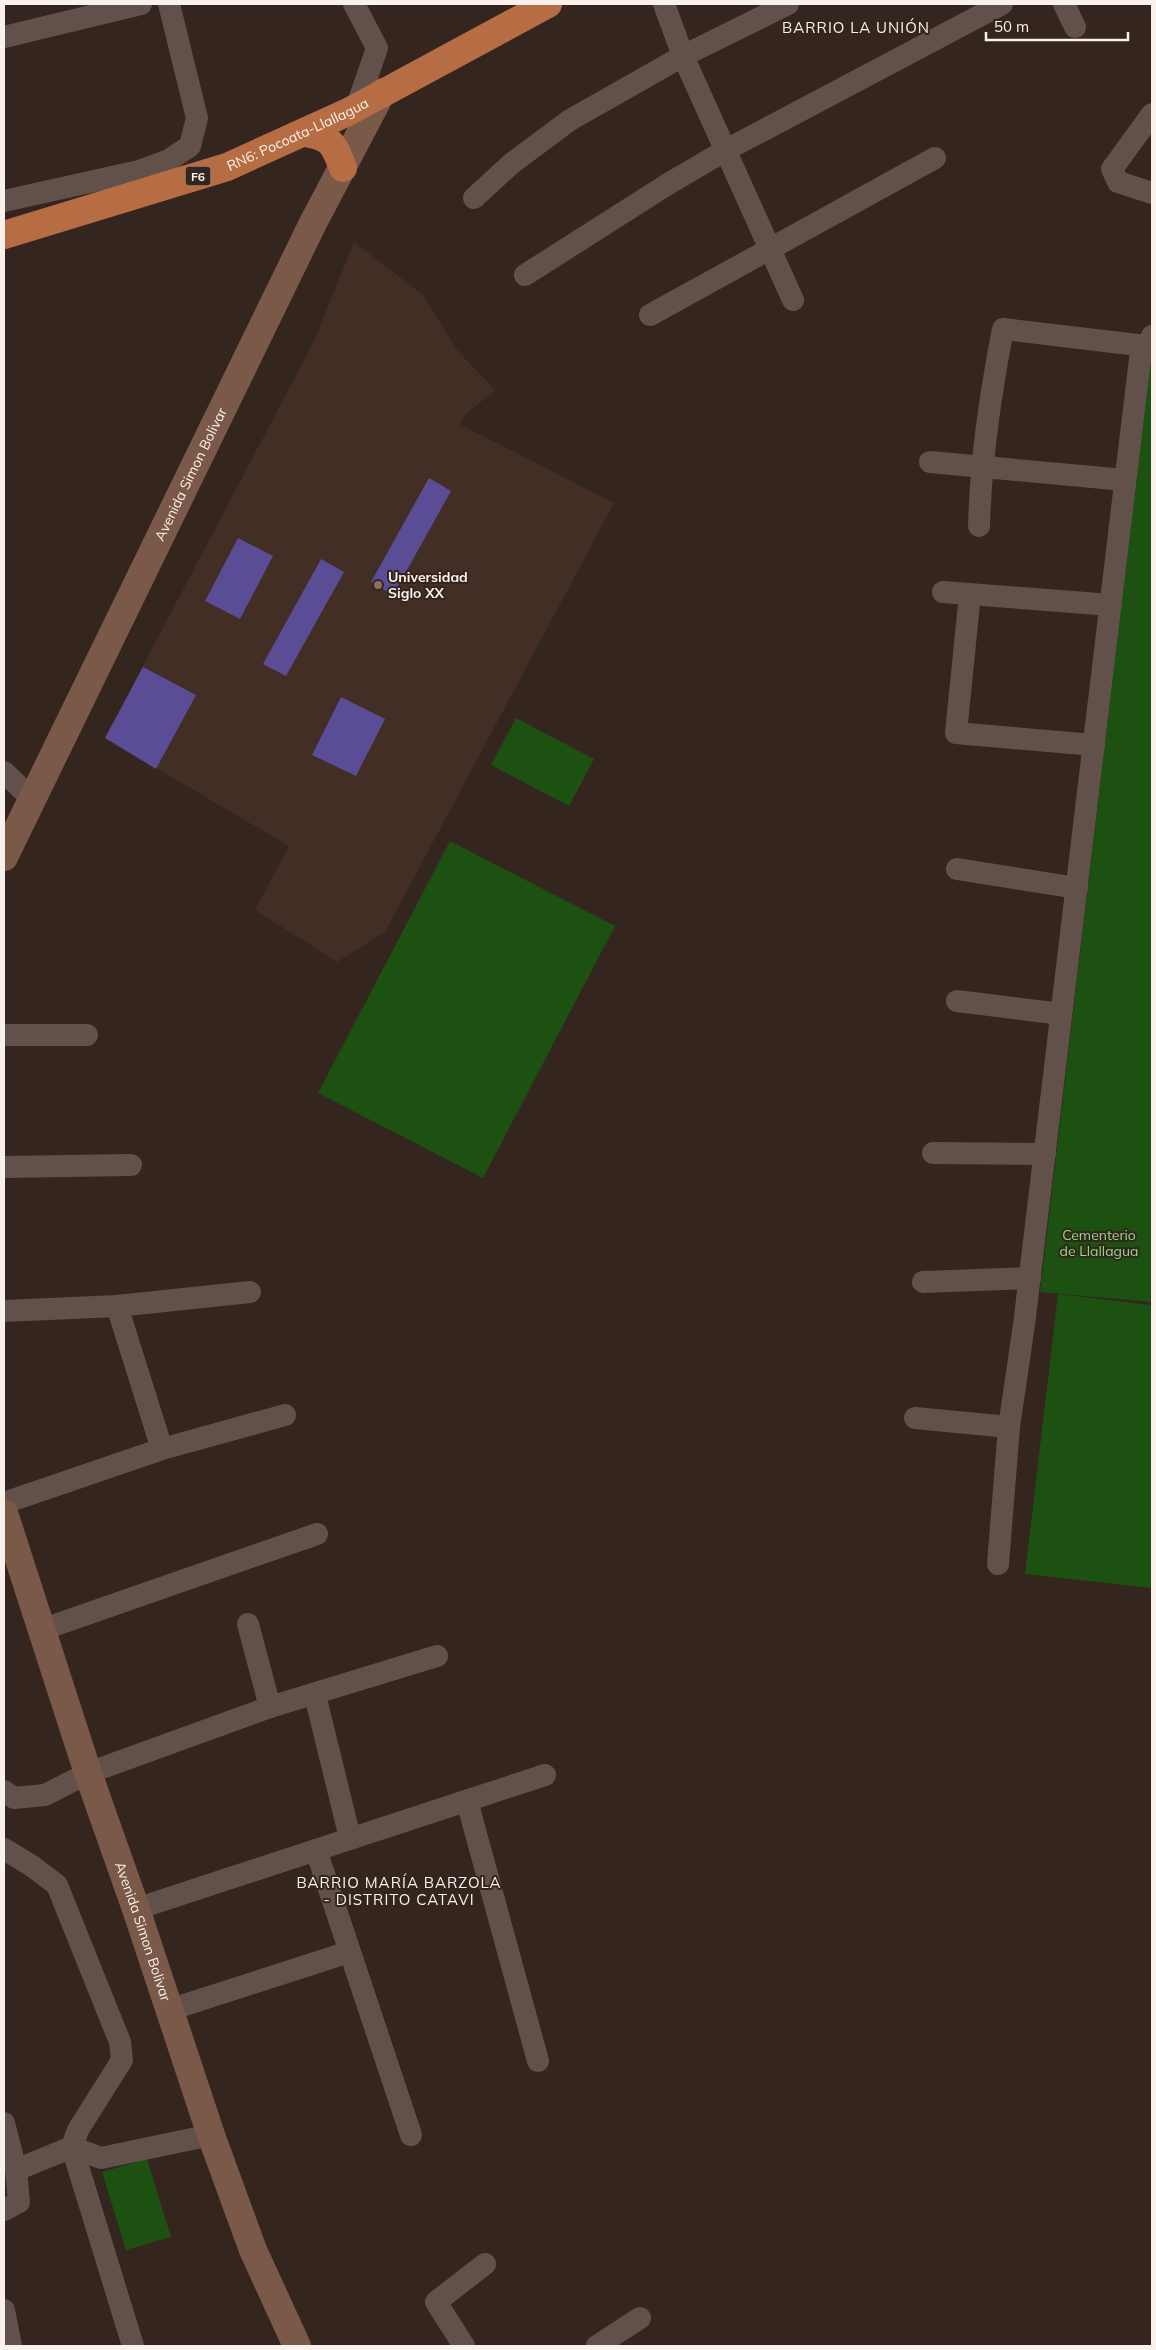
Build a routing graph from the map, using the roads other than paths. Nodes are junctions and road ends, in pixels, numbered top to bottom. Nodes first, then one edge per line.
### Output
1 (141, 4) edge
2 (169, 4) edge
3 (354, 4) edge
4 (548, 4) edge
5 (664, 4) edge
6 (788, 4) edge
7 (1002, 4) edge
8 (1064, 4) edge
9 (1075, 27) dead end
10 (4, 37) edge
11 (683, 56) junction
12 (382, 92) junction
13 (358, 106) junction
14 (1152, 114) edge
15 (305, 133) junction
16 (726, 150) junction
17 (935, 158) dead end
18 (342, 168) junction
19 (1152, 193) edge
20 (474, 198) dead end
21 (4, 201) edge
22 (4, 235) edge
23 (770, 249) junction
24 (525, 275) dead end
25 (793, 300) dead end
26 (650, 315) dead end
27 (1149, 341) edge
28 (930, 462) dead end
29 (981, 467) junction
30 (1125, 480) junction
31 (978, 526) dead end
32 (943, 592) dead end
33 (970, 594) junction
34 (1111, 605) junction
35 (1094, 746) junction
36 (4, 772) edge
37 (32, 799) junction
38 (4, 857) edge
39 (957, 869) dead end
40 (1077, 888) junction
41 (957, 1001) dead end
42 (1061, 1014) junction
43 (4, 1035) edge
44 (87, 1035) dead end
45 (933, 1152) dead end
46 (1045, 1154) junction
47 (131, 1165) dead end
48 (4, 1167) edge
49 (1030, 1278) junction
50 (922, 1282) dead end
51 (250, 1292) dead end
52 (117, 1306) junction
53 (4, 1311) edge
54 (285, 1415) dead end
55 (915, 1418) dead end
56 (1009, 1427) junction
57 (162, 1449) junction
58 (4, 1503) edge
59 (4, 1513) edge
60 (317, 1534) dead end
61 (998, 1564) dead end
62 (248, 1624) dead end
63 (41, 1630) junction
64 (437, 1656) dead end
65 (315, 1695) junction
66 (270, 1707) junction
67 (88, 1773) junction
68 (546, 1775) dead end
69 (4, 1790) edge
70 (466, 1801) junction
71 (350, 1838) junction
72 (4, 1849) edge
73 (316, 1850) junction
74 (136, 1909) junction
75 (349, 1952) junction
76 (168, 2010) junction
77 (538, 2061) dead end
78 (4, 2123) edge
79 (211, 2135) junction
80 (411, 2135) dead end
81 (72, 2147) junction
82 (16, 2170) junction
83 (4, 2210) edge
84 (485, 2264) dead end
85 (4, 2310) edge
86 (640, 2318) dead end
87 (12, 2346) edge
88 (132, 2346) edge
89 (297, 2346) edge
90 (464, 2346) edge
91 (597, 2346) edge

1 - 10 street
2 - 21 street
3 - 13 street
4 - 12 highway, RN6: Pocoata-Llallagua / F6
5 - 11 street
6 - 11 street
7 - 16 street
8 - 9 street
11 - 16 street
11 - 20 street
12 - 13 highway, RN6: Pocoata-Llallagua / F6
12 - 18 main road, Avenida Simon Bolivar
13 - 15 highway, RN6: Pocoata-Llallagua / F6
14 - 19 street
15 - 18 highway
15 - 22 highway, RN6: Pocoata-Llallagua / F6
16 - 23 street
16 - 24 street
17 - 23 street
18 - 37 main road, Avenida Simon Bolivar
23 - 25 street
23 - 26 street
27 - 29 street
27 - 30 street
28 - 29 street
29 - 30 street
29 - 31 street
30 - 34 street
32 - 33 street
33 - 34 street
33 - 35 street
34 - 35 street
35 - 40 street
36 - 37 street
37 - 38 main road, Avenida Simon Bolivar
39 - 40 street
40 - 42 street
41 - 42 street
42 - 46 street
43 - 44 street
45 - 46 street
46 - 49 street
47 - 48 street
49 - 50 street
49 - 56 street
51 - 52 street
52 - 53 street
52 - 57 street
54 - 57 street
55 - 56 street
56 - 61 street
57 - 58 street
59 - 63 main road, Avenida Simon Bolivar
60 - 63 street
62 - 66 street
63 - 67 main road, Avenida Simon Bolivar
64 - 65 street
65 - 66 street
65 - 71 street
66 - 67 street
67 - 69 street
67 - 74 main road, Avenida Simon Bolivar
68 - 70 street
70 - 71 street
70 - 77 street
71 - 73 street
72 - 81 street
73 - 74 street
73 - 75 street
74 - 76 main road, Avenida Simon Bolivar
75 - 76 street
75 - 80 street
76 - 79 main road, Avenida Simon Bolivar
78 - 82 street
79 - 81 street
79 - 89 main road, Avenida Simon Bolivar
81 - 82 street
81 - 88 street
82 - 83 street
84 - 90 street
85 - 87 street
86 - 91 street

